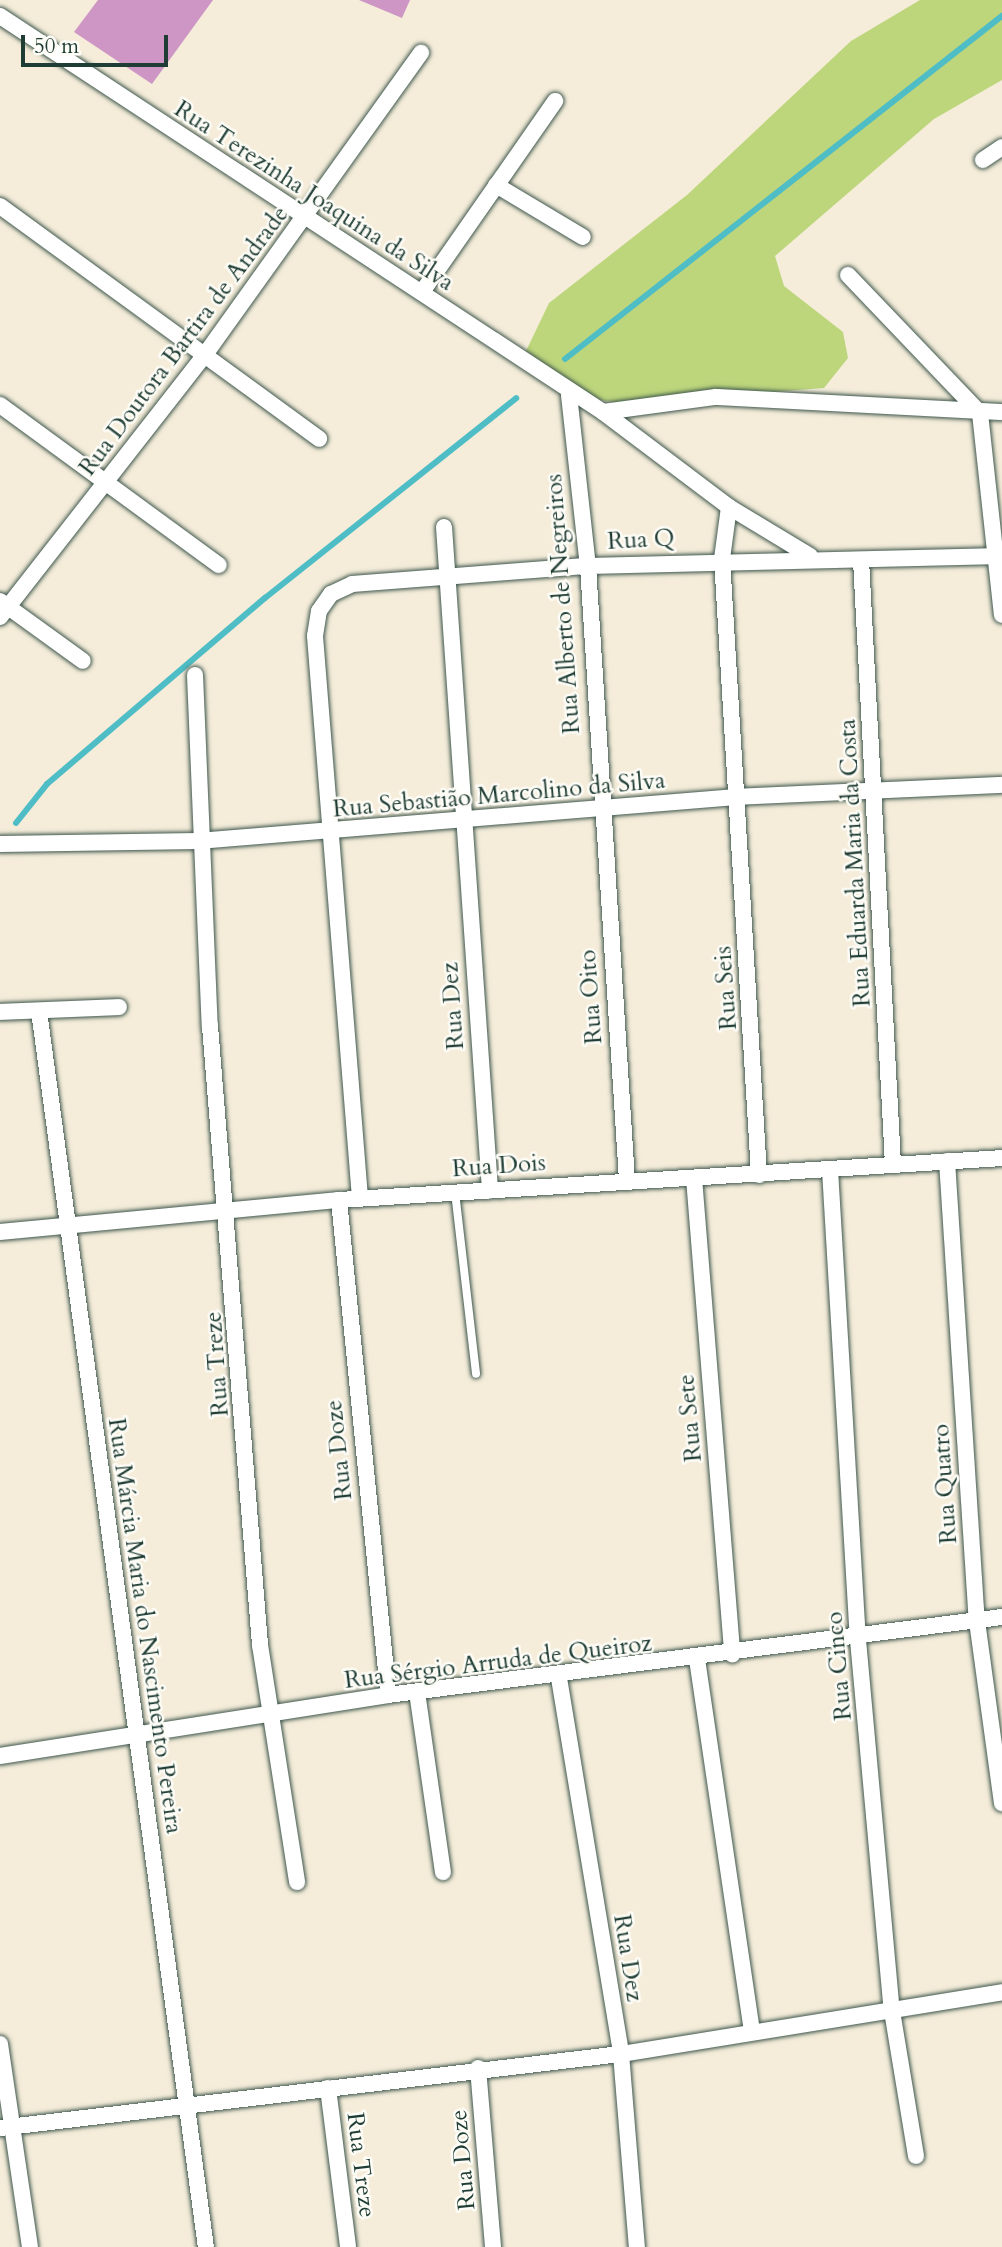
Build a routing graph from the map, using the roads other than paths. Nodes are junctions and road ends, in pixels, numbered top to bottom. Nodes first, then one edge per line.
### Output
1 (0, 16) edge
2 (421, 53) dead end
3 (555, 102) dead end
4 (1002, 147) edge
5 (983, 160) dead end
6 (496, 185) junction
7 (0, 206) edge
8 (303, 219) junction
9 (583, 237) dead end
10 (848, 275) dead end
11 (422, 292) junction
12 (204, 356) junction
13 (569, 395) junction
14 (0, 405) edge
15 (603, 412) junction
16 (980, 412) junction
17 (1002, 412) edge
18 (319, 439) dead end
19 (109, 481) junction
20 (729, 507) junction
21 (444, 527) dead end
22 (810, 556) junction
23 (998, 556) edge
24 (722, 559) junction
25 (861, 560) junction
26 (219, 565) dead end
27 (588, 566) junction
28 (447, 577) junction
29 (3, 608) edge
30 (1002, 615) edge
31 (83, 661) dead end
32 (195, 675) dead end
33 (1002, 785) edge
34 (875, 793) junction
35 (736, 797) junction
36 (600, 810) junction
37 (462, 819) junction
38 (331, 832) junction
39 (198, 841) junction
40 (0, 844) edge
41 (120, 1007) dead end
42 (39, 1011) junction
43 (0, 1012) edge
44 (1002, 1158) edge
45 (947, 1161) junction
46 (892, 1164) junction
47 (830, 1170) junction
48 (759, 1175) junction
49 (694, 1178) junction
50 (627, 1181) junction
51 (490, 1190) junction
52 (455, 1192) junction
53 (360, 1198) junction
54 (339, 1199) junction
55 (225, 1208) junction
56 (66, 1222) junction
57 (0, 1232) edge
58 (477, 1374) dead end
59 (1002, 1617) edge
60 (977, 1621) junction
61 (859, 1640) junction
62 (732, 1654) junction
63 (698, 1659) junction
64 (559, 1678) junction
65 (417, 1692) junction
66 (388, 1695) junction
67 (268, 1718) junction
68 (135, 1739) junction
69 (0, 1756) edge
70 (1002, 1803) edge
71 (443, 1872) dead end
72 (297, 1882) dead end
73 (1002, 1992) edge
74 (892, 2011) junction
75 (752, 2030) junction
76 (0, 2044) edge
77 (621, 2054) junction
78 (478, 2068) junction
79 (328, 2088) junction
80 (189, 2109) junction
81 (6, 2127) edge
82 (916, 2156) dead end
83 (30, 2247) edge
84 (206, 2247) edge
85 (348, 2247) edge
86 (493, 2247) edge
87 (636, 2247) edge

1 - 8 street, Rua Terezinha Joaquina da Silva
2 - 8 street, Rua Doutora Bartira de Andrade
3 - 6 street
4 - 5 street
6 - 9 street
6 - 11 street
7 - 12 street
8 - 11 street, Rua Terezinha Joaquina da Silva
8 - 12 street, Rua Doutora Bartira de Andrade
10 - 16 street
11 - 13 street, Rua Terezinha Joaquina da Silva
12 - 18 street
12 - 19 street, Rua Doutora Bartira de Andrade
13 - 15 street, Rua Terezinha Joaquina da Silva
13 - 27 street, Rua Alberto de Negreiros
14 - 19 street
15 - 16 street
15 - 20 street, Rua Terezinha Joaquina da Silva
16 - 17 street
16 - 23 street
19 - 26 street
19 - 29 street, Rua Doutora Bartira de Andrade
20 - 22 street, Rua Terezinha Joaquina da Silva
20 - 24 street, Rua Seis
21 - 28 street, Rua Dez
22 - 24 street, Rua Q
22 - 25 street, Rua Q
23 - 25 street, Rua Q
23 - 30 street
24 - 27 street, Rua Q
24 - 35 street, Rua Seis
25 - 34 street, Rua Eduarda Maria da Costa
27 - 28 street, Rua Q
27 - 36 street, Rua Alberto de Negreiros
28 - 37 street, Rua Dez
28 - 38 street, Rua Q
29 - 31 street
32 - 39 street, Rua Treze
33 - 34 street, Rua Sebastião Marcolino da Silva
34 - 35 street, Rua Sebastião Marcolino da Silva
34 - 46 street, Rua Eduarda Maria da Costa
35 - 36 street, Rua Sebastião Marcolino da Silva
35 - 48 street, Rua Seis
36 - 37 street, Rua Sebastião Marcolino da Silva
36 - 50 street, Rua Oito
37 - 38 street, Rua Sebastião Marcolino da Silva
37 - 51 street, Rua Dez
38 - 39 street, Rua Sebastião Marcolino da Silva
38 - 53 street
39 - 40 street, Rua Sebastião Marcolino da Silva
39 - 55 street, Rua Treze
41 - 42 street
42 - 43 street
42 - 56 street, Rua Márcia Maria do Nascimento Pereira
44 - 45 street, Rua Dois
45 - 46 street, Rua Dois
45 - 60 street, Rua Quatro
46 - 47 street, Rua Dois
47 - 48 street, Rua Dois
47 - 61 street, Rua Cinco
48 - 49 street, Rua Dois
49 - 50 street, Rua Dois
49 - 62 street, Rua Sete
50 - 51 street, Rua Dois
51 - 52 street, Rua Dois
52 - 53 street, Rua Dois
52 - 58 lane
53 - 54 street, Rua Dois
54 - 55 street, Rua Dois
54 - 66 street, Rua Doze
55 - 56 street, Rua Dois
55 - 67 street, Rua Treze
56 - 57 street, Rua Dois
56 - 68 street, Rua Márcia Maria do Nascimento Pereira
59 - 60 street, Rua Sérgio Arruda de Queiroz
60 - 61 street, Rua Sérgio Arruda de Queiroz
60 - 70 street, Rua Quatro
61 - 62 street, Rua Sérgio Arruda de Queiroz
61 - 74 street, Rua Cinco
62 - 63 street, Rua Sérgio Arruda de Queiroz
63 - 64 street, Rua Sérgio Arruda de Queiroz
63 - 75 street
64 - 65 street, Rua Sérgio Arruda de Queiroz
64 - 77 street, Rua Dez
65 - 66 street, Rua Sérgio Arruda de Queiroz
65 - 71 street
66 - 67 street, Rua Sérgio Arruda de Queiroz
67 - 68 street, Rua Sérgio Arruda de Queiroz
67 - 72 street, Rua Treze
68 - 69 street, Rua Sérgio Arruda de Queiroz
68 - 80 street, Rua Márcia Maria do Nascimento Pereira
73 - 74 street
74 - 75 street
74 - 82 street, Rua Cinco
75 - 77 street
76 - 81 street
77 - 78 street
77 - 87 street, Rua Dez
78 - 79 street
78 - 86 street, Rua Doze
79 - 80 street
79 - 85 street, Rua Treze
80 - 81 street
80 - 84 street, Rua Márcia Maria do Nascimento Pereira
81 - 83 street

